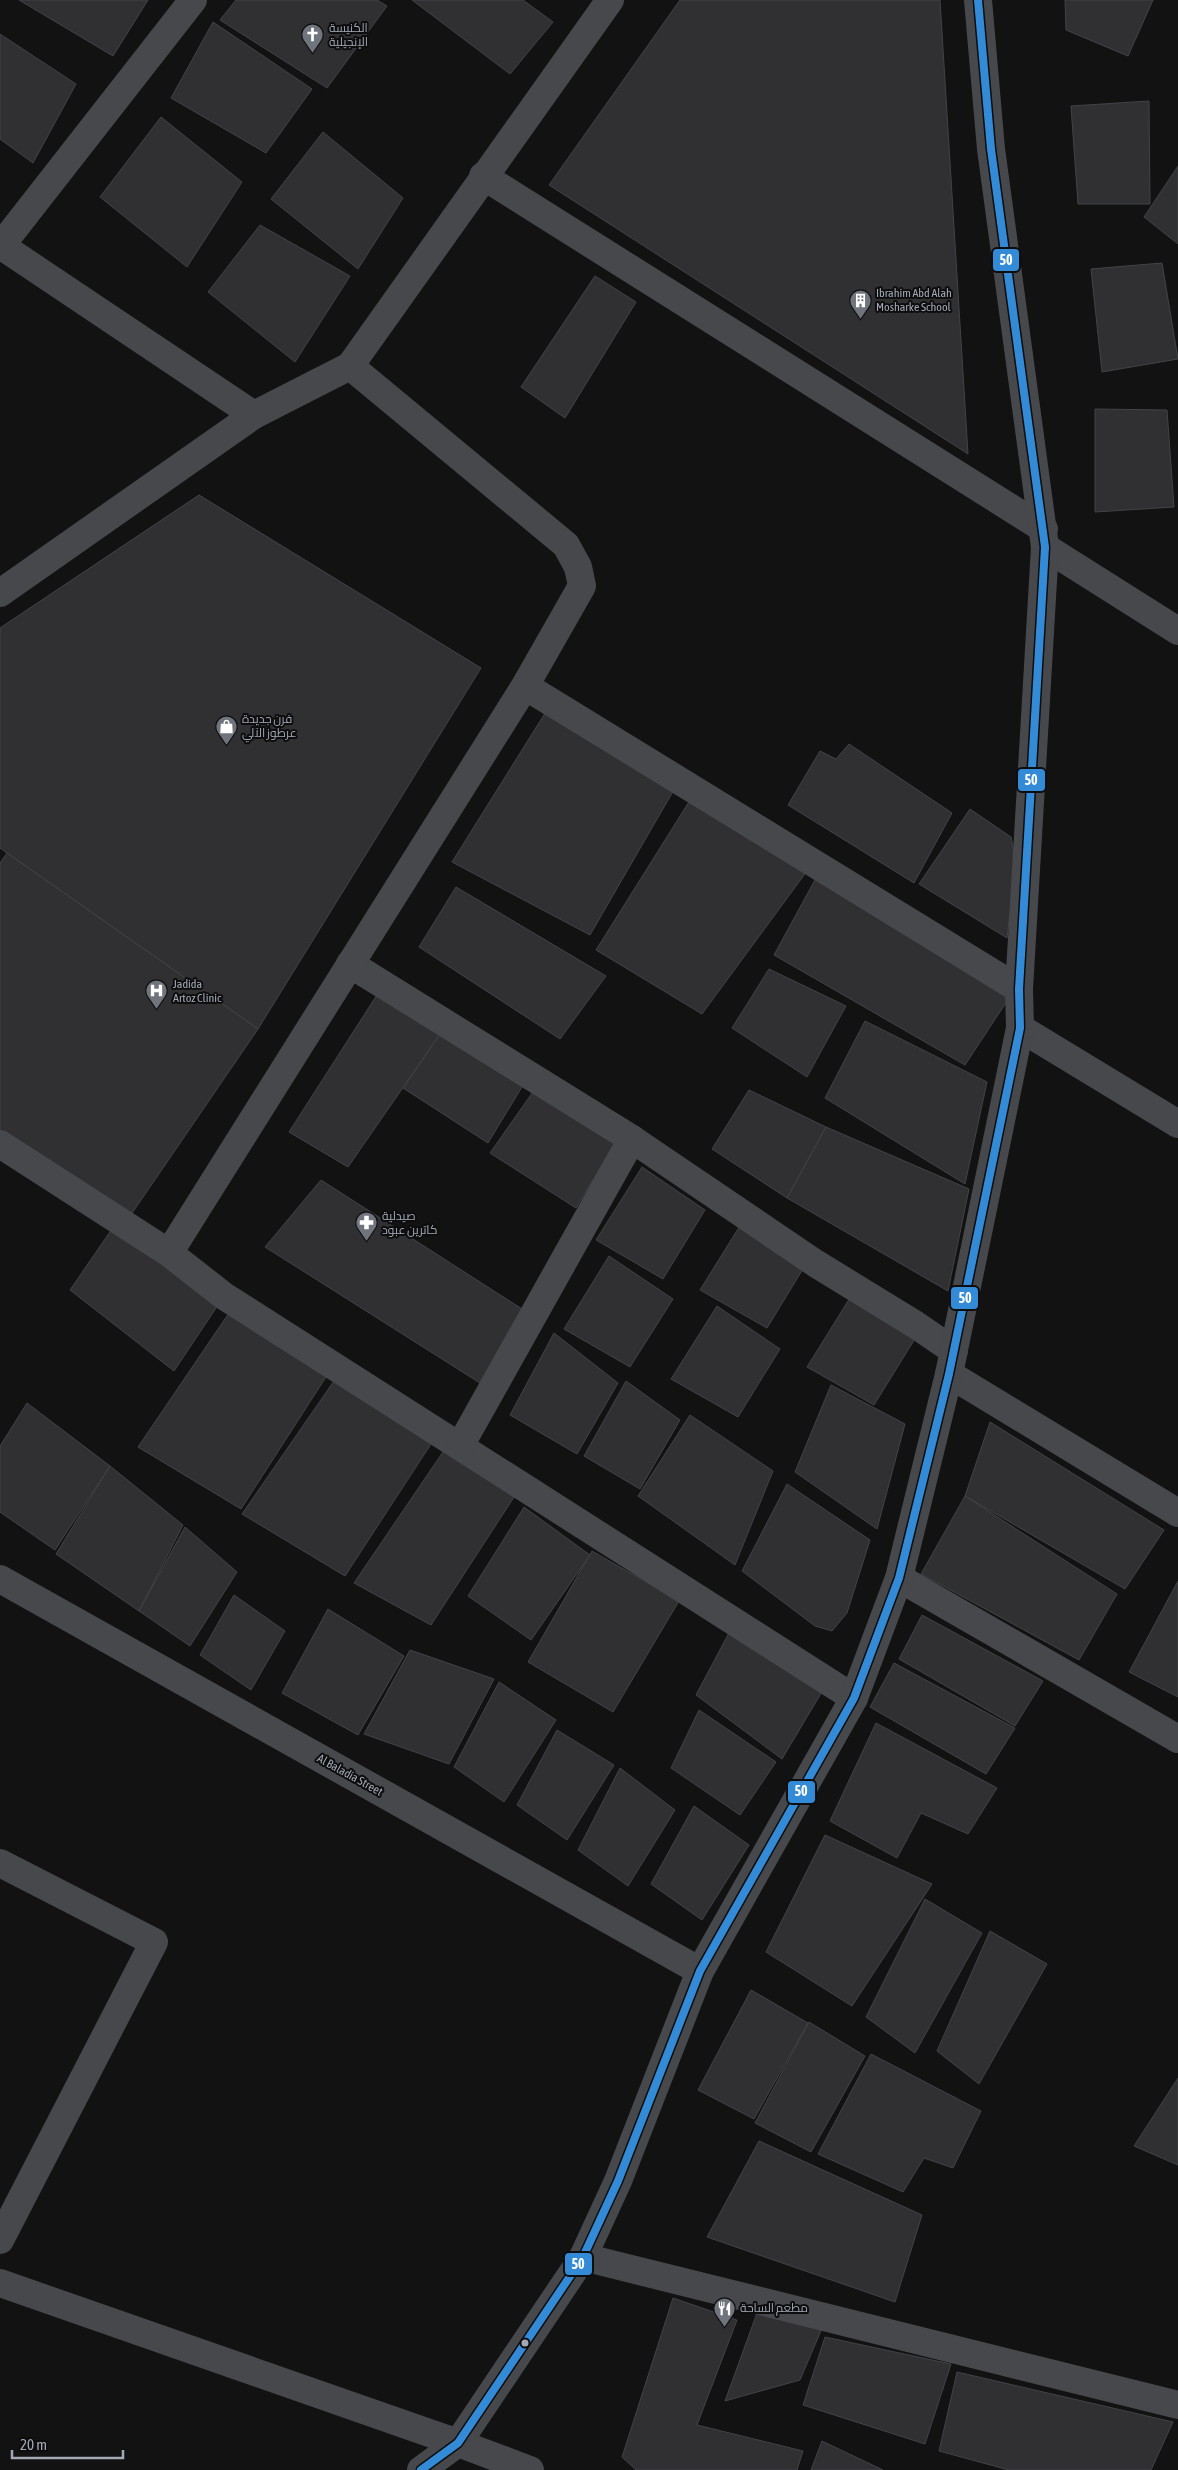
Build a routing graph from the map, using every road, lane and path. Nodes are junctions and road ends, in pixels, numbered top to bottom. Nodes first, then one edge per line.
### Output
1 (193, 0) edge
2 (610, 0) edge
3 (978, 0) edge
4 (483, 176) junction
5 (0, 246) edge
6 (350, 366) junction
7 (254, 416) junction
8 (1045, 538) junction
9 (0, 593) edge
10 (1178, 631) edge
11 (525, 686) junction
12 (350, 964) junction
13 (1019, 989) junction
14 (1020, 1028) junction
15 (1178, 1124) edge
16 (632, 1139) junction
17 (0, 1144) edge
18 (169, 1253) junction
19 (951, 1363) junction
20 (460, 1446) junction
21 (1178, 1513) edge
22 (899, 1578) junction
23 (0, 1579) edge
24 (854, 1698) junction
25 (1178, 1739) edge
26 (0, 1862) edge
27 (700, 1971) junction
28 (0, 2240) edge
29 (583, 2257) junction
30 (0, 2282) edge
31 (1178, 2405) edge
32 (458, 2443) junction
33 (421, 2470) edge
34 (530, 2470) edge

1 - 5 street
2 - 4 street
3 - 8 street
4 - 6 street
4 - 8 street
5 - 7 street
6 - 7 street
6 - 11 street
7 - 9 street
8 - 10 street
8 - 13 street
11 - 12 street
11 - 13 street
12 - 16 street
12 - 18 street
13 - 14 street
14 - 15 street
14 - 19 street
16 - 19 street
16 - 20 street
17 - 18 street
18 - 20 street
19 - 21 street
19 - 22 street
20 - 24 street
22 - 24 street
22 - 25 street
23 - 27 street, Al Baladia Street
24 - 27 street
26 - 28 street
27 - 29 street
29 - 31 street
29 - 32 street
30 - 32 street
32 - 33 street
32 - 34 street

